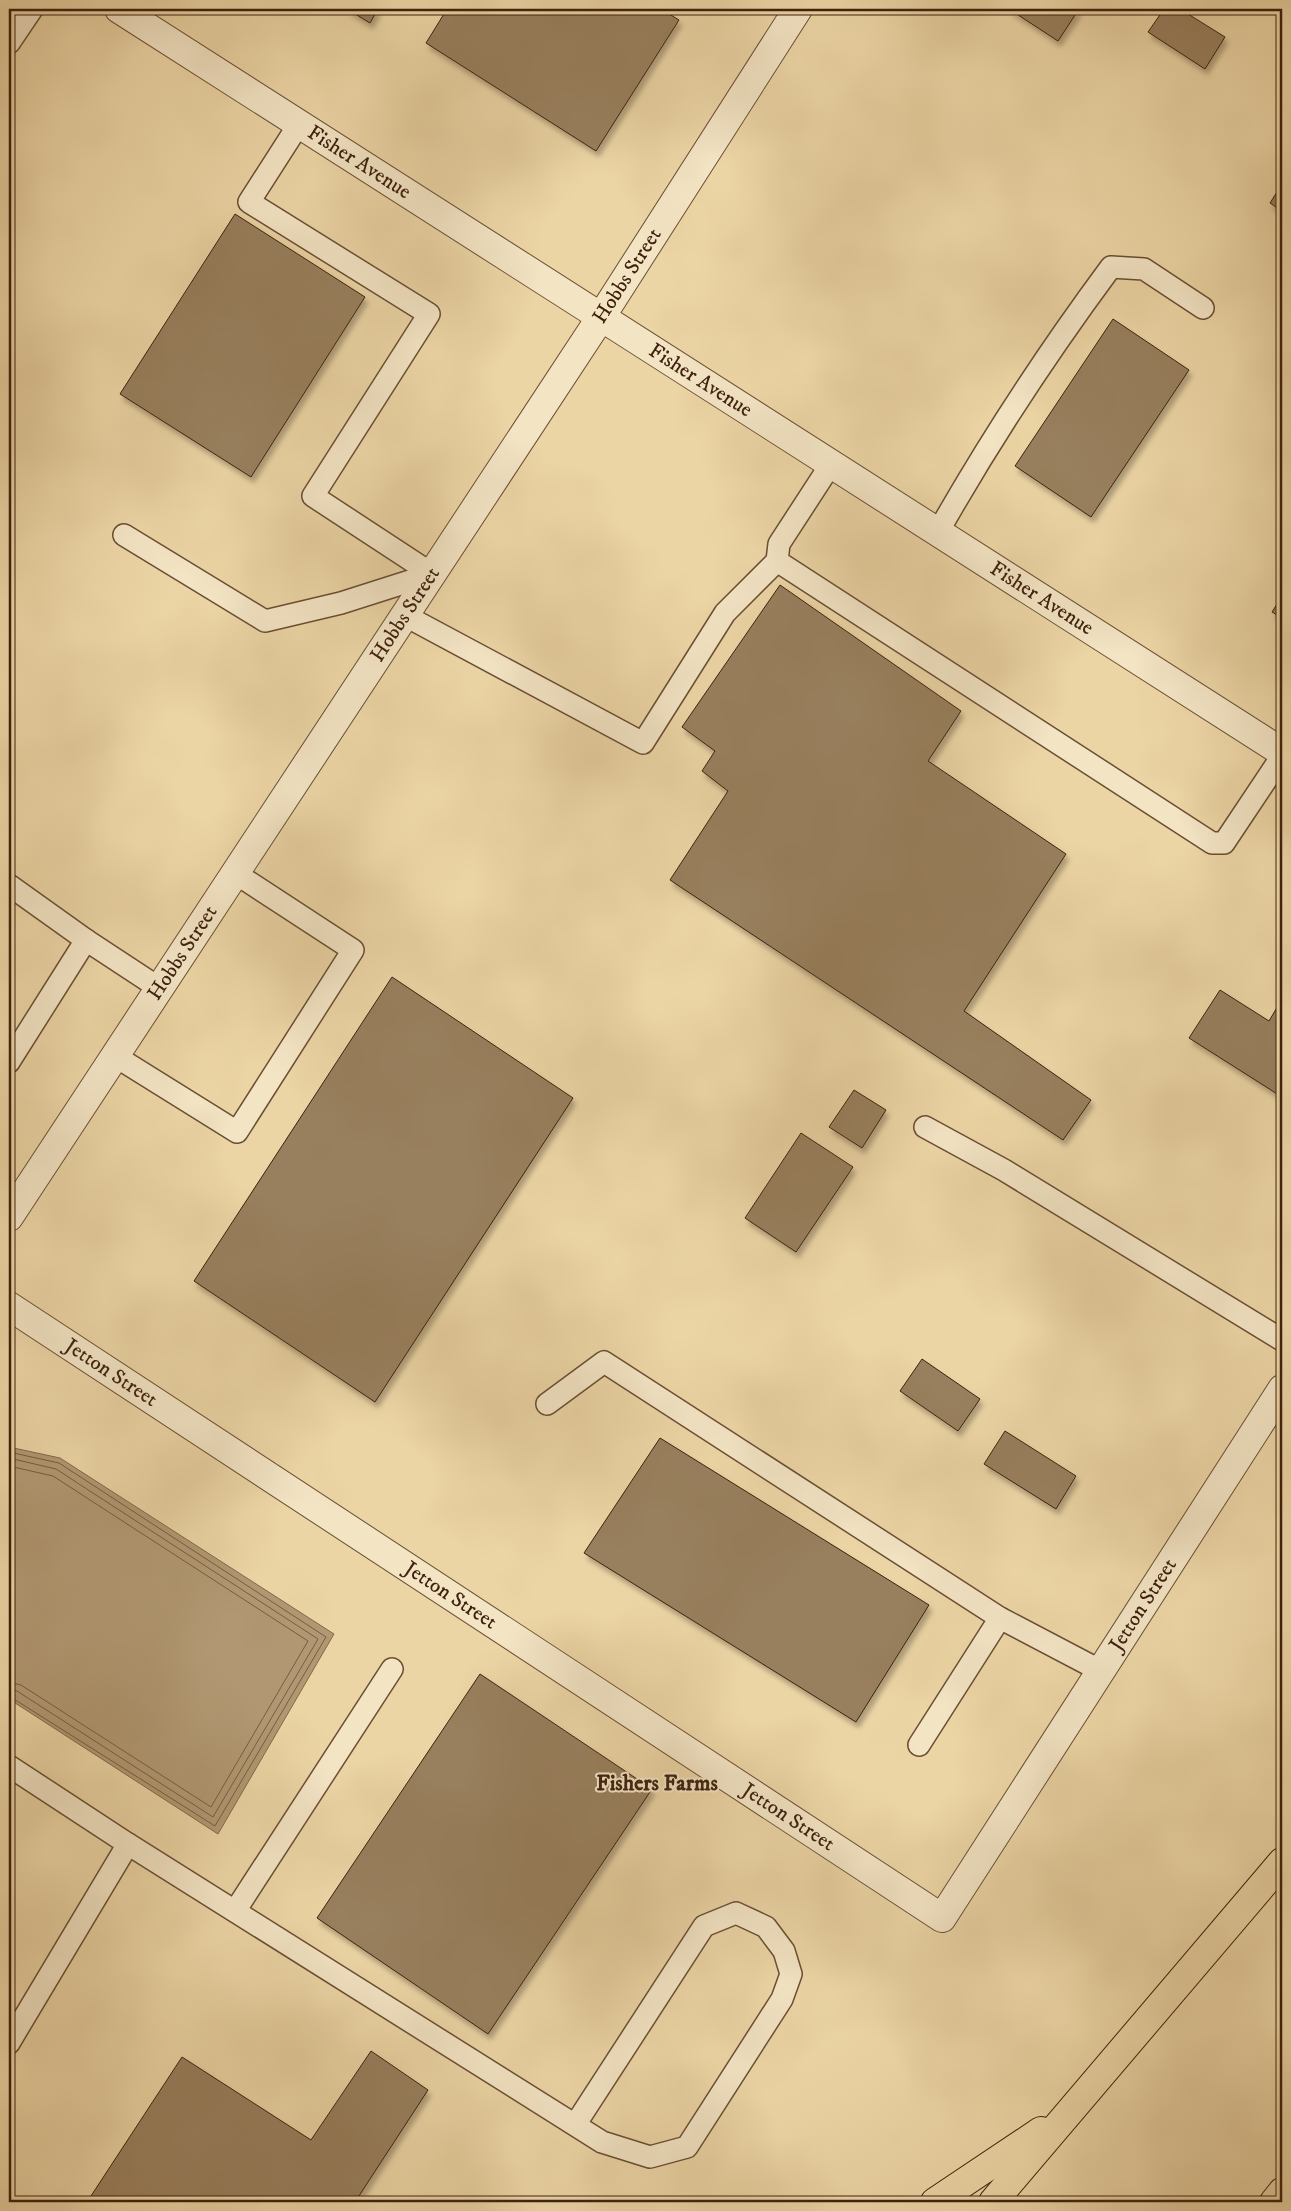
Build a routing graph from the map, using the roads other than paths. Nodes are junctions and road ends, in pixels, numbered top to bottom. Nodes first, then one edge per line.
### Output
1 (32, 9) edge
2 (119, 9) edge
3 (798, 9) edge
4 (9, 42) edge
5 (299, 124) junction
6 (1203, 308) dead end
7 (600, 317) junction
8 (831, 464) junction
9 (938, 532) junction
10 (124, 535) dead end
11 (776, 561) junction
12 (432, 574) junction
13 (404, 615) junction
14 (1282, 752) edge
15 (1282, 756) edge
16 (234, 874) junction
17 (9, 885) edge
18 (86, 940) junction
19 (159, 988) junction
20 (115, 1056) junction
21 (9, 1062) edge
22 (925, 1127) dead end
23 (9, 1217) edge
24 (9, 1306) edge
25 (1282, 1340) edge
26 (1282, 1389) edge
27 (548, 1404) dead end
28 (1000, 1618) junction
29 (392, 1669) dead end
30 (1101, 1671) junction
31 (919, 1746) dead end
32 (9, 1766) edge
33 (128, 1844) junction
34 (1282, 1862) edge
35 (235, 1911) junction
36 (9, 2043) edge
37 (1068, 2114) junction
38 (575, 2125) junction
39 (1282, 2192) edge
40 (935, 2202) edge
41 (993, 2202) edge
42 (1274, 2202) edge

1 - 4 lane
2 - 5 street, Fisher Avenue
3 - 7 street, Hobbs Street
5 - 7 street, Fisher Avenue
5 - 12 lane
6 - 9 lane
7 - 8 street, Fisher Avenue
7 - 12 street, Hobbs Street
8 - 9 street, Fisher Avenue
8 - 11 lane
9 - 14 street, Fisher Avenue
10 - 12 lane
11 - 13 lane
11 - 15 lane
12 - 13 street, Hobbs Street
13 - 16 street, Hobbs Street
16 - 19 street, Hobbs Street
16 - 20 lane
17 - 18 lane
18 - 19 lane
18 - 21 lane
19 - 20 street, Hobbs Street
20 - 23 street, Hobbs Street
22 - 25 lane
24 - 30 street, Jetton Street
26 - 30 street, Jetton Street
27 - 28 lane
28 - 30 lane
28 - 31 lane
29 - 35 lane
32 - 33 lane
33 - 35 lane
33 - 36 lane
34 - 37 highway
35 - 38 lane
37 - 40 highway
37 - 41 highway
38 - 38 lane
39 - 42 highway

